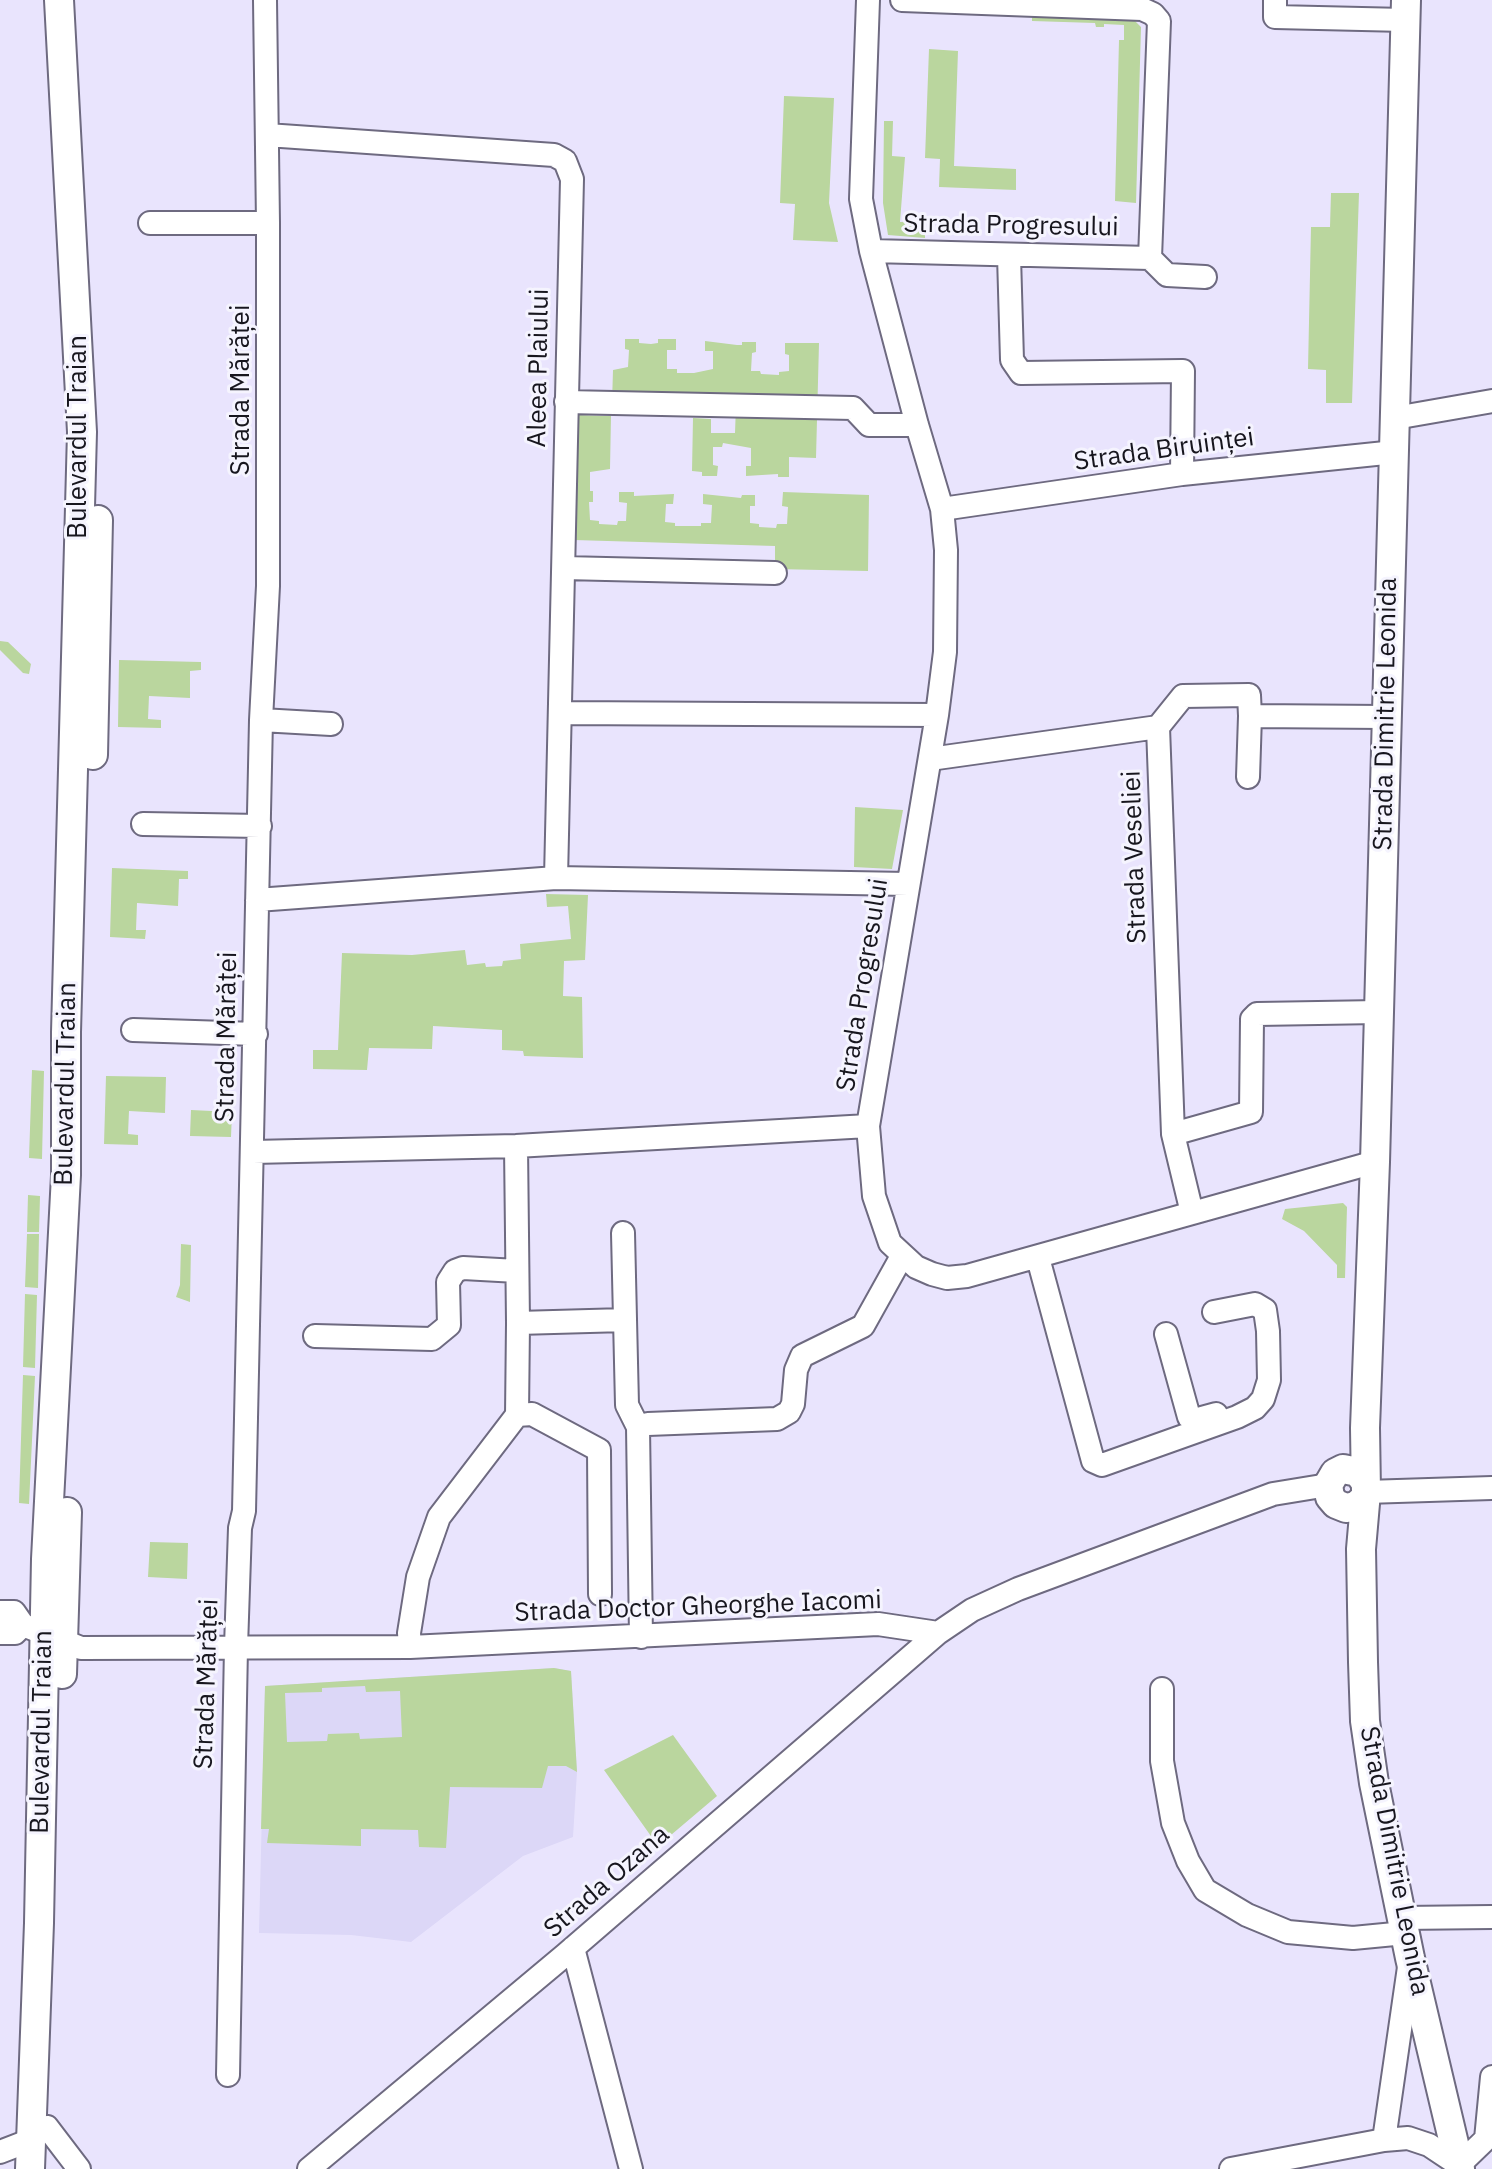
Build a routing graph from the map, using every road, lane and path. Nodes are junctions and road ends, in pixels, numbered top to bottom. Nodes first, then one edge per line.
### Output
1 (59, 0) edge
2 (78, 0) edge
3 (265, 0) edge
4 (868, 0) edge
5 (902, 0) edge
6 (1275, 0) edge
7 (1406, 10) edge
8 (267, 135) junction
9 (150, 223) dead end
10 (268, 223) junction
11 (871, 251) junction
12 (1009, 256) junction
13 (1150, 258) junction
14 (1205, 277) dead end
15 (1492, 401) edge
16 (566, 402) junction
17 (1395, 418) junction
18 (917, 425) junction
19 (1395, 452) junction
20 (1182, 474) junction
21 (942, 509) junction
22 (564, 568) junction
23 (775, 573) dead end
24 (561, 713) junction
25 (937, 715) junction
26 (1250, 716) junction
27 (1386, 717) junction
28 (261, 720) junction
29 (331, 724) dead end
30 (1158, 727) junction
31 (930, 759) junction
32 (1248, 777) dead end
33 (143, 824) dead end
34 (260, 826) junction
35 (556, 878) junction
36 (908, 884) junction
37 (257, 900) junction
38 (1379, 1012) junction
39 (133, 1030) dead end
40 (256, 1034) junction
41 (868, 1126) junction
42 (1173, 1134) junction
43 (516, 1146) junction
44 (253, 1152) junction
45 (1375, 1162) junction
46 (1192, 1213) junction
47 (623, 1233) dead end
48 (902, 1256) junction
49 (1038, 1258) junction
50 (517, 1271) junction
51 (1214, 1312) dead end
52 (625, 1320) junction
53 (518, 1323) junction
54 (1166, 1334) dead end
55 (315, 1336) dead end
56 (1263, 1399) junction
57 (517, 1415) junction
58 (638, 1427) junction
59 (1492, 1488) edge
60 (1352, 1489) junction
61 (600, 1557) junction
62 (639, 1557) junction
63 (600, 1594) dead end
64 (29, 1625) edge
65 (0, 1633) edge
66 (938, 1633) junction
67 (641, 1637) junction
68 (236, 1647) junction
69 (410, 1647) junction
70 (1162, 1689) dead end
71 (1492, 1917) edge
72 (1405, 1936) junction
73 (573, 1948) junction
74 (228, 2075) dead end
75 (1492, 2077) edge
76 (39, 2133) junction
77 (1384, 2140) junction
78 (0, 2152) edge
79 (1460, 2167) edge
80 (15, 2169) edge
81 (30, 2169) edge
82 (50, 2169) edge
83 (79, 2169) edge
84 (309, 2169) edge
85 (631, 2169) edge
86 (1235, 2169) edge

1 - 64 main road, Bulevardul Traian
2 - 64 main road, Bulevardul Traian
3 - 8 street, Strada Mărăței
4 - 11 street, Strada Progresului
5 - 13 street, Strada Progresului
6 - 7 street
7 - 17 main road, Strada Dimitrie Leonida
8 - 10 street, Strada Mărăței
8 - 16 street, Aleea Plaiului
9 - 10 street
10 - 28 street, Strada Mărăței
11 - 12 street, Strada Progresului
11 - 18 street, Strada Progresului
12 - 13 street, Strada Progresului
12 - 20 street
13 - 14 street, Strada Progresului
15 - 17 street
16 - 18 street
16 - 22 street, Aleea Plaiului
17 - 19 main road, Strada Dimitrie Leonida
18 - 21 street, Strada Progresului
19 - 20 street, Strada Biruinței
19 - 27 main road, Strada Dimitrie Leonida
20 - 21 street, Strada Biruinței
21 - 25 street, Strada Progresului
22 - 23 street
22 - 24 street, Aleea Plaiului
24 - 25 street
24 - 35 street, Aleea Plaiului
25 - 31 street, Strada Progresului
26 - 27 street
26 - 30 street
26 - 32 street
27 - 38 main road, Strada Dimitrie Leonida
28 - 29 street
28 - 34 street, Strada Mărăței
30 - 31 street, Strada Veseliei
30 - 42 street, Strada Veseliei
31 - 36 street, Strada Progresului
33 - 34 street
34 - 37 street, Strada Mărăței
35 - 36 street
35 - 37 street
36 - 41 street, Strada Progresului
37 - 40 street, Strada Mărăței
38 - 42 street
38 - 45 main road, Strada Dimitrie Leonida
39 - 40 street
40 - 44 street, Strada Mărăței
41 - 43 street, Strada Progresului
41 - 48 street
42 - 46 street, Strada Veseliei
43 - 44 street, Strada Progresului
43 - 50 street
44 - 68 street, Strada Mărăței
45 - 46 street
45 - 60 main road, Strada Dimitrie Leonida
46 - 49 street
47 - 52 street
48 - 49 street
48 - 58 street
49 - 56 street
50 - 53 street
50 - 55 street
51 - 56 street
52 - 53 street
52 - 58 street
53 - 57 street
54 - 56 street
57 - 61 street
57 - 69 street
58 - 62 street
59 - 60 street
60 - 66 street
60 - 72 main road, Strada Dimitrie Leonida
61 - 62 street
61 - 63 street
62 - 67 street
64 - 65 street
64 - 68 street, Strada Doctor Gheorghe Iacomi
64 - 76 main road, Bulevardul Traian
66 - 67 street, Strada Doctor Gheorghe Iacomi
66 - 73 street, Strada Ozana
67 - 69 street, Strada Doctor Gheorghe Iacomi
68 - 69 street, Strada Doctor Gheorghe Iacomi
68 - 74 street, Strada Mărăței
70 - 72 street
71 - 72 street
72 - 77 street
72 - 79 main road, Strada Dimitrie Leonida
73 - 84 street, Strada Ozana
73 - 85 street
75 - 79 street
76 - 78 street
76 - 80 street
76 - 81 main road, Bulevardul Traian
76 - 82 main road, Bulevardul Traian
76 - 83 street
77 - 79 street
77 - 86 street

